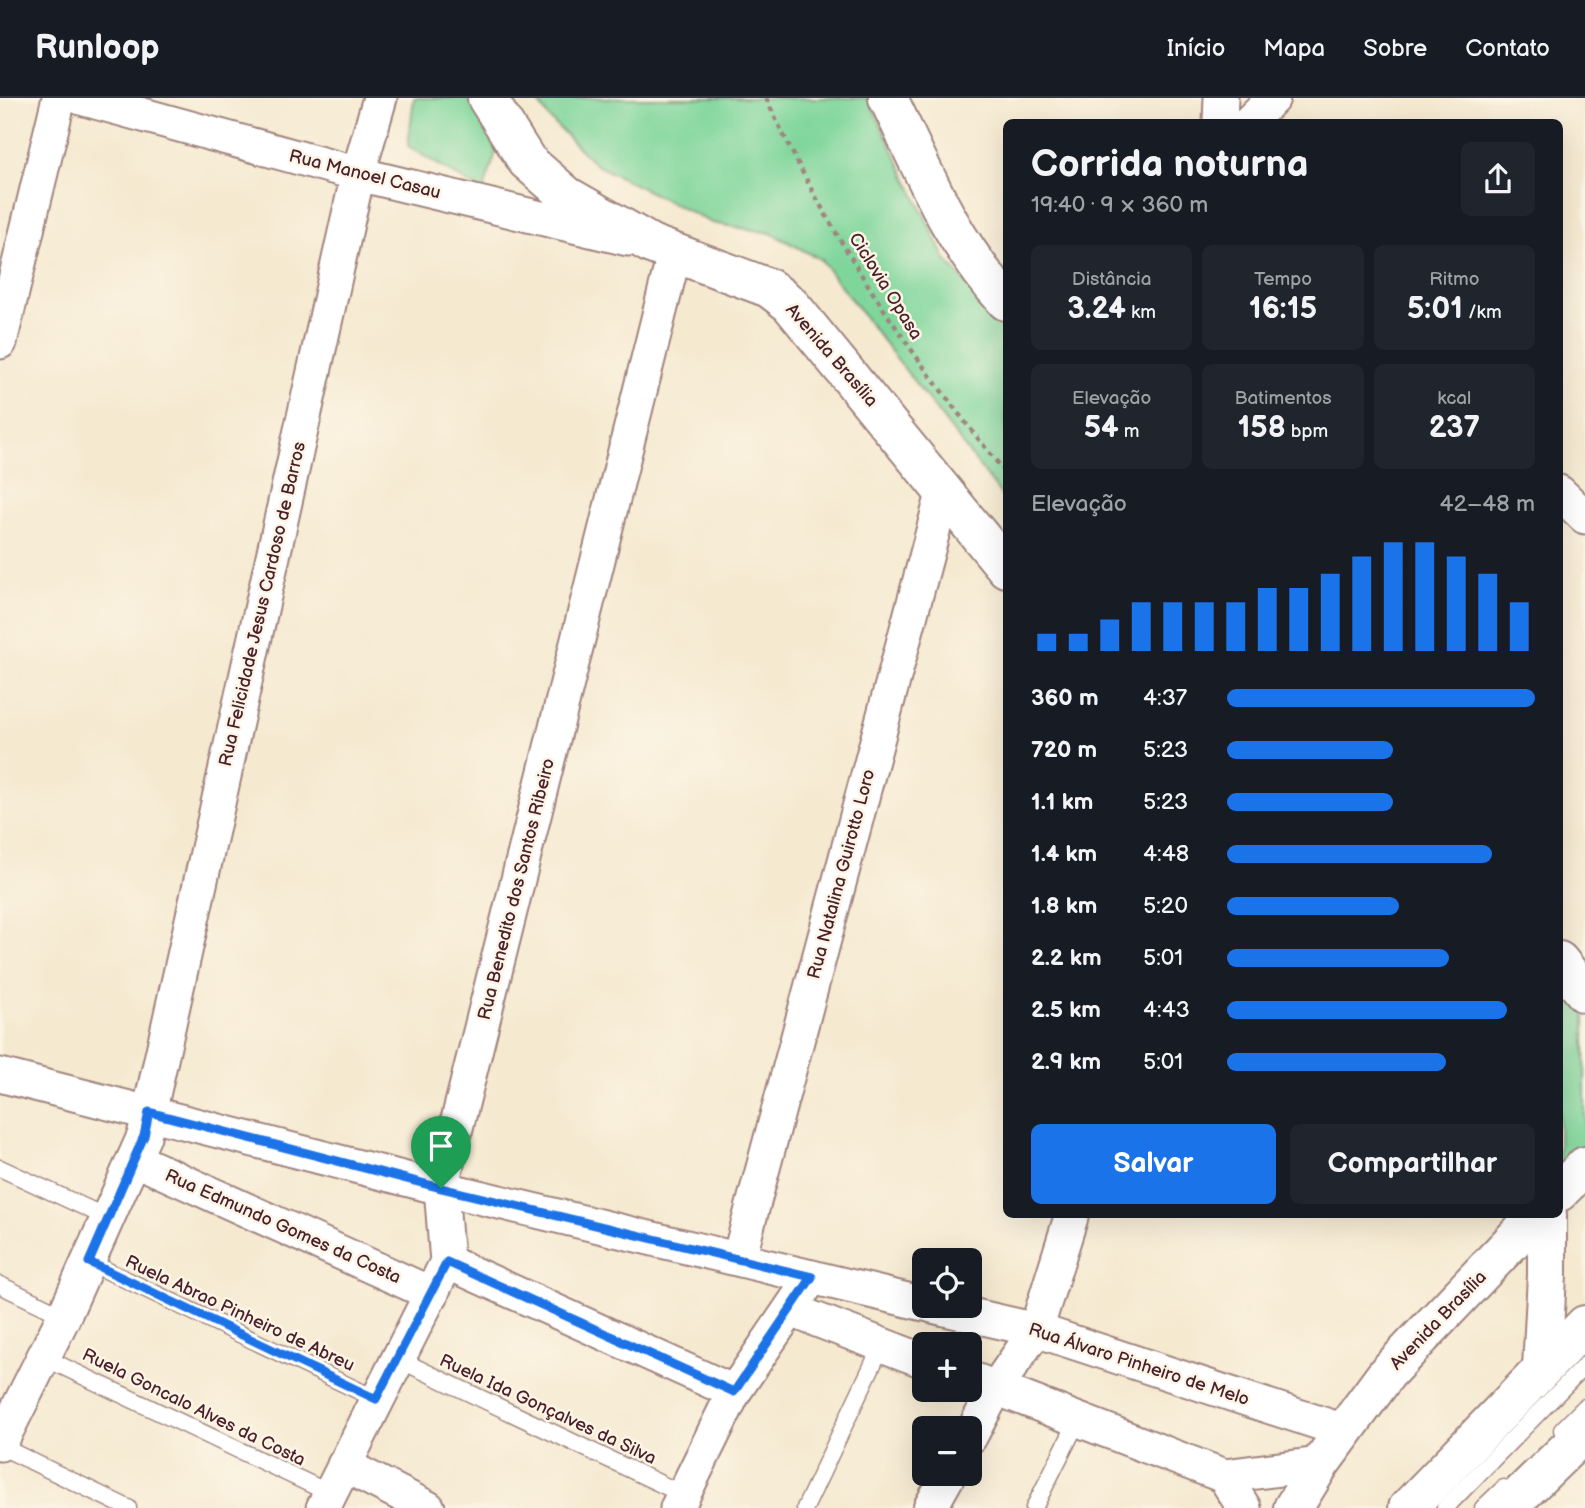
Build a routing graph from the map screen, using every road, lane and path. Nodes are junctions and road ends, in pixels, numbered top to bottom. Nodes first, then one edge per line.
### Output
1 (59, 98) edge
2 (82, 98) edge
3 (380, 98) edge
4 (486, 98) edge
5 (766, 98) edge
6 (888, 98) edge
7 (1221, 98) edge
8 (1273, 98) edge
9 (1220, 119) edge
10 (1252, 119) edge
11 (358, 174) junction
12 (663, 247) junction
13 (1003, 298) edge
14 (0, 342) edge
15 (1003, 469) edge
16 (944, 490) junction
17 (1563, 496) edge
18 (1585, 517) edge
19 (1003, 564) edge
20 (1563, 966) edge
21 (1585, 993) edge
22 (0, 1074) edge
23 (149, 1112) junction
24 (134, 1159) junction
25 (1585, 1166) edge
26 (0, 1168) edge
27 (441, 1188) junction
28 (1563, 1188) edge
29 (108, 1218) junction
30 (1071, 1218) edge
31 (1534, 1218) edge
32 (1546, 1218) edge
33 (739, 1258) junction
34 (89, 1262) junction
35 (447, 1262) junction
36 (812, 1277) junction
37 (0, 1285) edge
38 (432, 1294) junction
39 (912, 1301) edge
40 (790, 1310) junction
41 (64, 1316) junction
42 (982, 1318) edge
43 (1585, 1325) edge
44 (1036, 1330) junction
45 (882, 1345) junction
46 (912, 1356) edge
47 (43, 1357) junction
48 (398, 1359) junction
49 (1585, 1365) edge
50 (1542, 1368) junction
51 (983, 1383) edge
52 (734, 1392) junction
53 (376, 1399) junction
54 (1585, 1407) edge
55 (975, 1416) edge
56 (1078, 1420) junction
57 (1344, 1431) junction
58 (1585, 1432) edge
59 (1548, 1444) dead end
60 (0, 1445) edge
61 (1320, 1464) junction
62 (1520, 1471) dead end
63 (1224, 1476) junction
64 (942, 1486) edge
65 (332, 1489) edge
66 (680, 1501) edge
67 (128, 1508) edge
68 (428, 1508) edge
69 (805, 1508) edge
70 (930, 1508) edge
71 (1034, 1508) edge
72 (1244, 1508) edge
73 (1293, 1508) edge
74 (1408, 1508) edge
75 (1446, 1508) edge
76 (1483, 1508) edge
77 (1507, 1508) edge

1 - 14 street
2 - 11 street, Rua Manoel Casau
3 - 11 street, Rua Felicidade Jesus Cardoso de Barros
4 - 12 main road, Avenida Brasília
5 - 15 path, Ciclovia Opasa
6 - 13 main road
7 - 9 street
8 - 10 street
11 - 12 street, Rua Manoel Casau
11 - 23 street, Rua Felicidade Jesus Cardoso de Barros
12 - 16 main road, Avenida Brasília
12 - 27 street, Rua Benedito dos Santos Ribeiro
16 - 19 main road, Avenida Brasília
16 - 33 street, Rua Natalina Guirotto Loro
17 - 18 street
20 - 21 main road
22 - 23 street
23 - 24 street, Rua Felicidade Jesus Cardoso de Barros
23 - 27 street
24 - 29 street, Rua Felicidade Jesus Cardoso de Barros
24 - 38 street, Rua Edmundo Gomes da Costa
25 - 28 main road
26 - 29 lane
27 - 33 street
27 - 35 street, Rua Benedito dos Santos Ribeiro
29 - 34 street, Rua Felicidade Jesus Cardoso de Barros
30 - 44 street
31 - 57 main road, Avenida Brasília
32 - 50 main road
33 - 36 street
34 - 41 street, Rua Felicidade Jesus Cardoso de Barros
34 - 53 lane, Ruela Abrao Pinheiro de Abreu
35 - 38 street, Rua Benedito dos Santos Ribeiro
35 - 52 street
36 - 39 street
36 - 40 street
37 - 41 lane
38 - 48 street, Rua Benedito dos Santos Ribeiro
40 - 45 street
40 - 52 street
41 - 47 street, Rua Felicidade Jesus Cardoso de Barros
42 - 44 street, Rua Álvaro Pinheiro de Melo
43 - 50 main road
44 - 51 street
44 - 57 street, Rua Álvaro Pinheiro de Melo
45 - 46 street
45 - 69 lane
47 - 60 street, Rua Felicidade Jesus Cardoso de Barros
47 - 65 lane, Ruela Goncalo Alves da Costa
48 - 53 street, Rua Benedito dos Santos Ribeiro
48 - 66 lane, Ruela Ida Gonçalves da Silva
49 - 75 lane
50 - 74 main road
51 - 55 street
51 - 56 street
52 - 66 street
53 - 65 street, Rua Benedito dos Santos Ribeiro
54 - 59 lane
56 - 63 street
56 - 71 lane
57 - 61 main road, Avenida Brasília
58 - 77 main road
60 - 67 lane
61 - 63 street
61 - 73 main road, Avenida Brasília
62 - 76 lane
63 - 72 street
64 - 70 street
65 - 68 street

